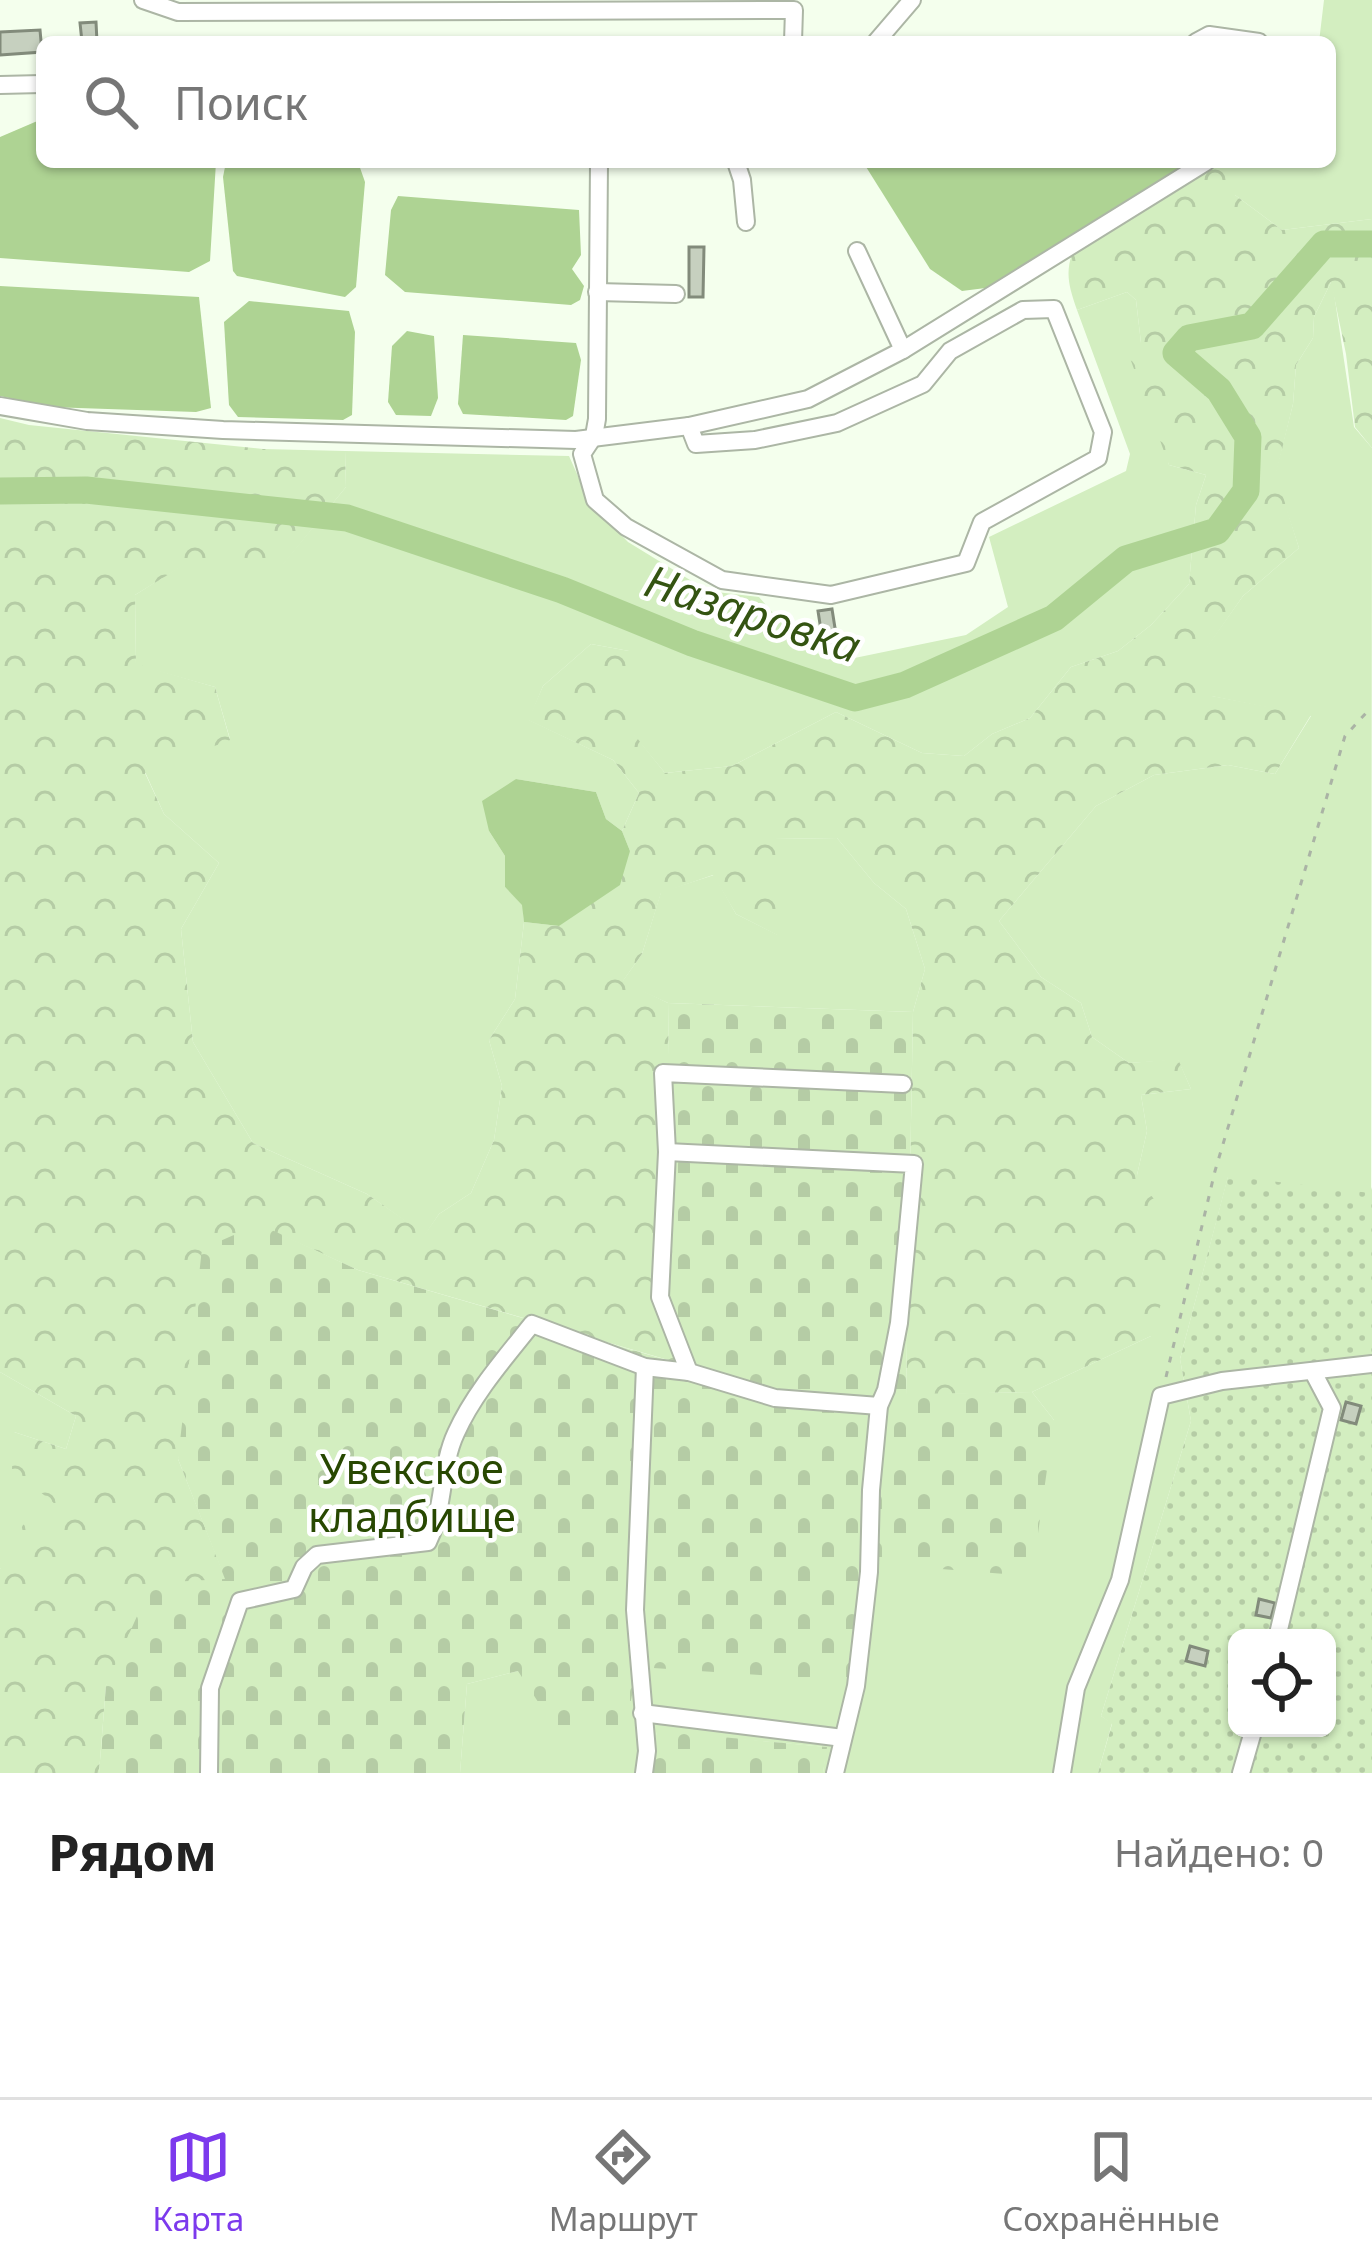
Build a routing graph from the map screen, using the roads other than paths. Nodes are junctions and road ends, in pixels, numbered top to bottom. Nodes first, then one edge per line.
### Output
1 (142, 0) edge
2 (912, 0) edge
3 (794, 5) edge
4 (793, 36) edge
5 (881, 36) edge
6 (36, 84) edge
7 (0, 85) edge
8 (599, 168) edge
9 (738, 168) edge
10 (1197, 168) edge
11 (746, 222) dead end
12 (856, 251) dead end
13 (596, 292) junction
14 (676, 294) dead end
15 (903, 350) junction
16 (0, 406) edge
17 (689, 426) junction
18 (594, 436) junction
19 (903, 1084) dead end
20 (667, 1152) junction
21 (1372, 1364) edge
22 (645, 1367) junction
23 (689, 1372) junction
24 (1313, 1372) junction
25 (878, 1406) junction
26 (1279, 1629) edge
27 (642, 1713) junction
28 (1251, 1737) edge
29 (843, 1738) junction
30 (209, 1773) edge
31 (644, 1773) edge
32 (835, 1773) edge
33 (1062, 1773) edge
34 (1241, 1773) edge

1 - 3 street
2 - 5 street
3 - 4 street
6 - 7 street
8 - 13 street
9 - 11 street
10 - 15 street
12 - 15 street
13 - 14 street
13 - 18 street
15 - 17 street
16 - 18 street
17 - 18 street
17 - 18 street
19 - 20 street
20 - 23 street
20 - 25 street
21 - 24 street
22 - 23 street
22 - 27 street
22 - 30 street
23 - 25 street
24 - 26 street
24 - 33 street
25 - 29 street
27 - 29 street
27 - 31 street
28 - 34 street
29 - 32 street

